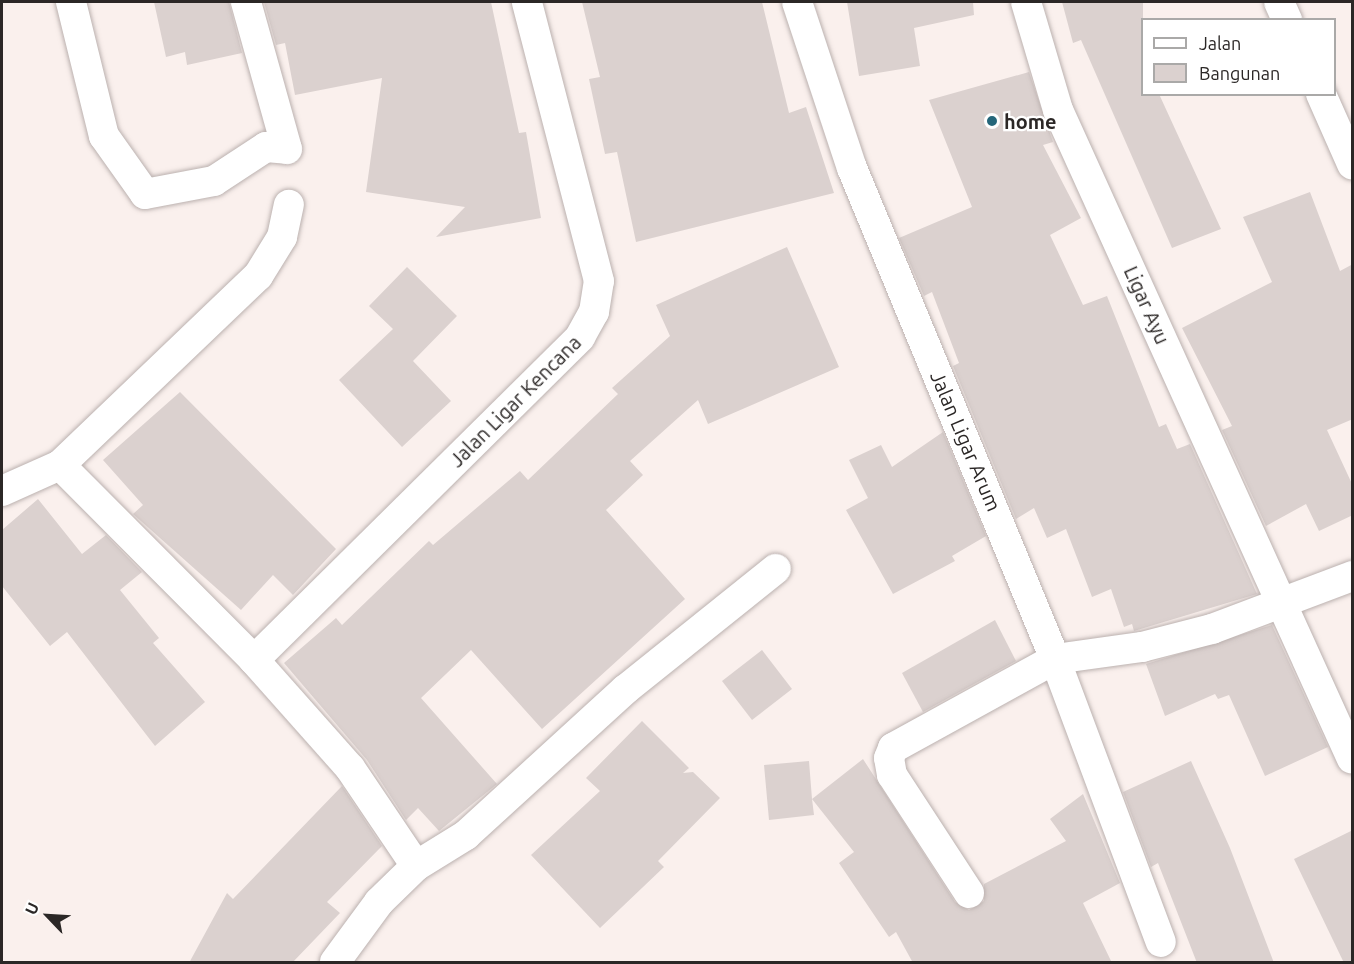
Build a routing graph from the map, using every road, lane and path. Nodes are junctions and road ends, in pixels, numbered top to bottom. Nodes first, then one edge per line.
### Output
1 (71, 2) edge
2 (246, 2) edge
3 (527, 2) edge
4 (797, 2) edge
5 (1026, 2) edge
6 (1279, 2) edge
7 (1286, 18) edge
8 (1322, 96) edge
9 (1353, 164) edge
10 (289, 205) dead end
11 (60, 465) junction
12 (2, 491) edge
13 (776, 569) dead end
14 (1353, 576) edge
15 (1282, 603) junction
16 (1054, 659) junction
17 (254, 660) junction
18 (1353, 759) edge
19 (416, 866) junction
20 (969, 893) dead end
21 (1161, 942) dead end
22 (335, 963) edge

1 - 2 street
3 - 17 street, Jalan Ligar Kencana
4 - 16 street, Jalan Ligar Arum
5 - 15 street, Ligar Ayu
6 - 7 street
8 - 9 street
10 - 11 street
11 - 12 street
11 - 17 street
13 - 19 street
14 - 15 street
15 - 16 street
15 - 18 street, Ligar Ayu
16 - 20 street
16 - 21 street, Jalan Ligar Arum
17 - 19 street
19 - 22 street

